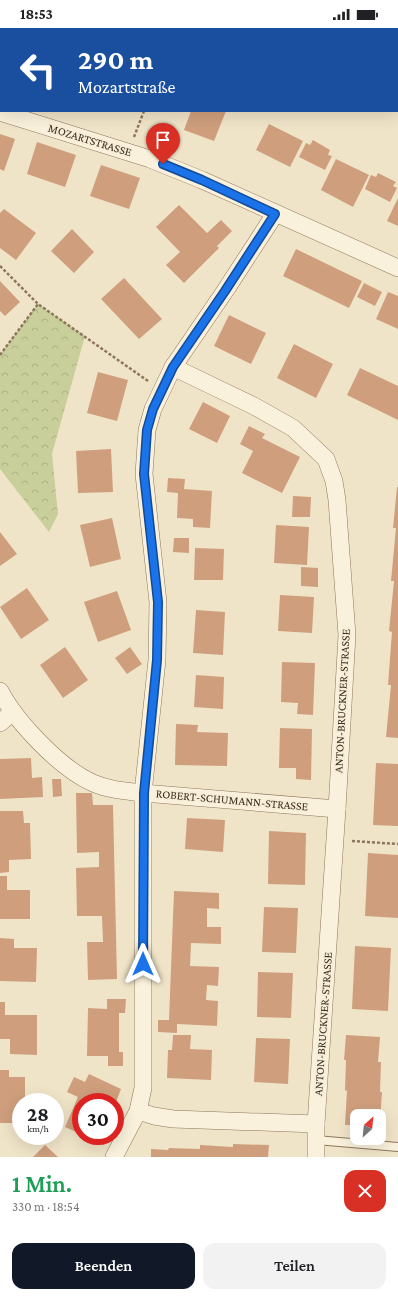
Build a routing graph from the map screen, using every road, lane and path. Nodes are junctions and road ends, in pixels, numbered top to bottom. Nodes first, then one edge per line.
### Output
1 (0, 112) edge
2 (144, 112) edge
3 (128, 151) junction
4 (275, 214) junction
5 (0, 266) edge
6 (398, 268) edge
7 (38, 304) junction
8 (0, 355) edge
9 (173, 367) junction
10 (161, 390) junction
11 (0, 691) edge
12 (13, 712) junction
13 (0, 723) edge
14 (144, 793) junction
15 (337, 809) junction
16 (335, 839) junction
17 (398, 844) edge
18 (138, 1111) junction
19 (316, 1141) edge
20 (398, 1147) edge
21 (114, 1157) edge

1 - 3 street, MOZARTSTRASSE
2 - 3 path
3 - 4 street, MOZARTSTRASSE
4 - 6 street, MOZARTSTRASSE
4 - 9 street
5 - 7 path
7 - 8 path
7 - 10 path
9 - 10 street
9 - 15 street, ANTON-BRUCKNER-STRASSE
10 - 14 street
11 - 12 street, ROBERT-SCHUMANN-STRASSE
12 - 13 street
12 - 14 street, ROBERT-SCHUMANN-STRASSE
14 - 15 street, ROBERT-SCHUMANN-STRASSE
14 - 18 street
15 - 16 street, ANTON-BRUCKNER-STRASSE
16 - 17 path
16 - 19 street, ANTON-BRUCKNER-STRASSE
18 - 19 street
18 - 21 street
19 - 20 lane

